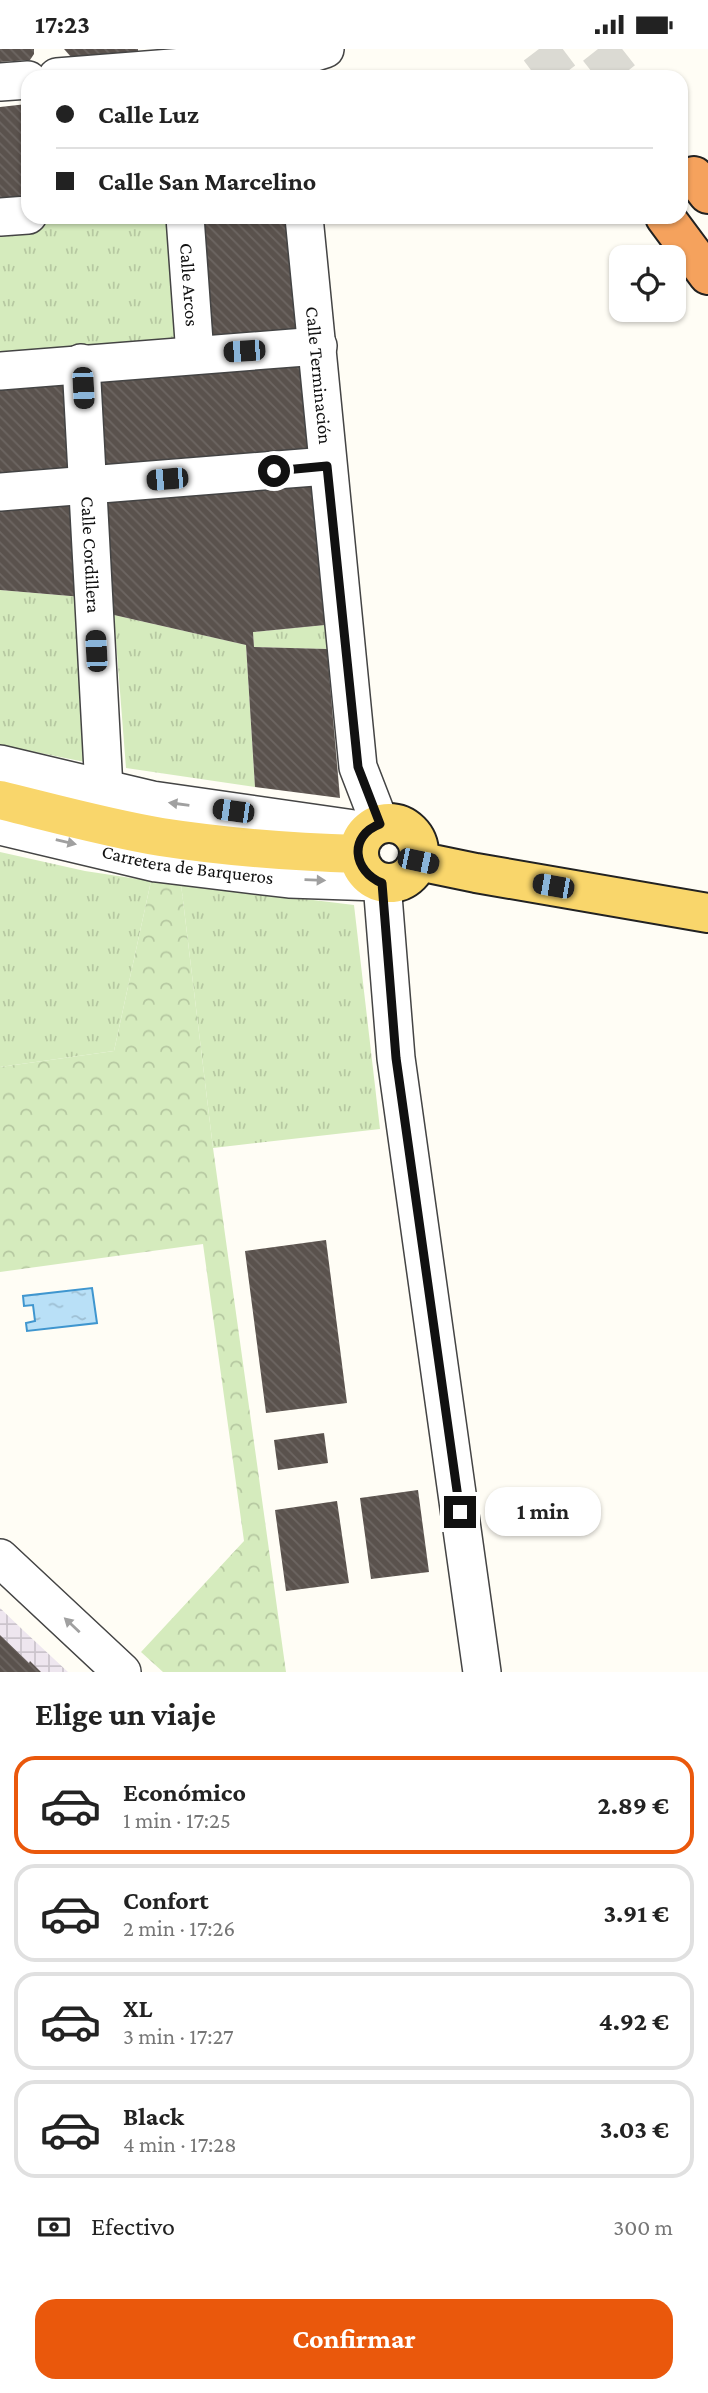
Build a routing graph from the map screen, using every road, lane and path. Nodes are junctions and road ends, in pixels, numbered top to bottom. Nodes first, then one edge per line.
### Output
1 (49, 49) edge
2 (304, 58) edge
3 (54, 70) edge
4 (147, 70) edge
5 (21, 80) edge
6 (0, 82) edge
7 (21, 216) edge
8 (0, 217) edge
9 (186, 224) edge
10 (305, 224) edge
11 (670, 224) edge
12 (708, 275) edge
13 (318, 346) junction
14 (195, 355) junction
15 (81, 363) junction
16 (0, 371) edge
17 (327, 466) junction
18 (88, 486) junction
19 (0, 492) edge
20 (0, 764) edge
21 (104, 789) junction
22 (0, 800) edge
23 (0, 826) edge
24 (373, 855) junction
25 (418, 861) junction
26 (708, 913) edge
27 (0, 1558) edge
28 (122, 1672) edge
29 (482, 1672) edge

1 - 3 street
2 - 4 street
5 - 6 street
7 - 8 street
9 - 14 street, Calle Arcos
10 - 13 street, Calle Terminación
11 - 12 highway
13 - 14 street
13 - 17 street, Calle Terminación
14 - 15 street
15 - 16 street
15 - 18 street, Calle Cordillera
17 - 18 street
17 - 24 street, Calle Terminación
18 - 19 street
18 - 21 street, Calle Cordillera
20 - 21 street
24 -> 21 street
22 - 24 main road, Carretera de Barqueros
23 -> 24 street, Carretera de Barqueros
24 - 25 main road
24 - 25 main road
24 - 29 street, Calle Terminación
25 - 26 main road
28 -> 27 street

